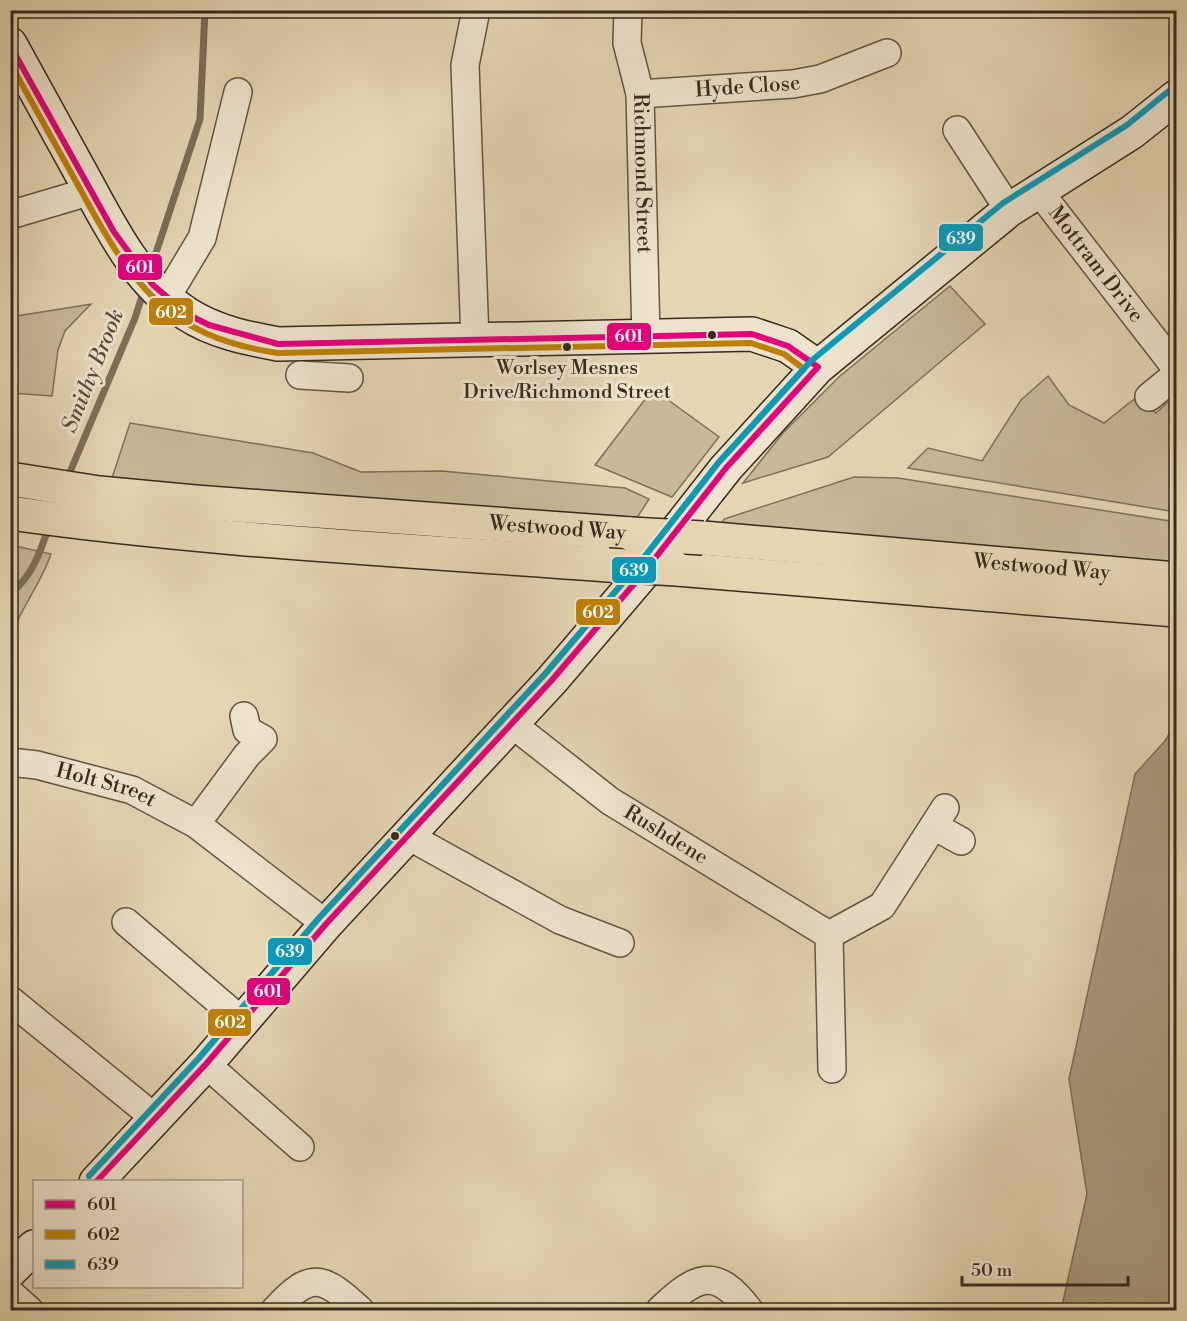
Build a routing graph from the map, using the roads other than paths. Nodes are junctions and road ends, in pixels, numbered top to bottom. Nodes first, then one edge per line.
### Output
1 (476, 10) edge
2 (628, 10) edge
3 (10, 44) edge
4 (887, 53) dead end
5 (238, 93) dead end
6 (640, 94) junction
7 (1176, 97) edge
8 (957, 130) dead end
9 (1038, 190) junction
10 (91, 191) junction
11 (1009, 210) junction
12 (10, 215) edge
13 (153, 286) junction
14 (646, 337) junction
15 (475, 340) junction
16 (332, 344) junction
17 (819, 367) junction
18 (1176, 368) edge
19 (300, 375) dead end
20 (1176, 375) edge
21 (1149, 397) dead end
22 (15, 480) edge
23 (10, 513) edge
24 (1176, 579) edge
25 (1176, 610) edge
26 (244, 716) dead end
27 (512, 724) junction
28 (10, 762) edge
29 (196, 824) junction
30 (410, 837) junction
31 (961, 842) dead end
32 (126, 922) dead end
33 (326, 924) junction
34 (829, 935) junction
35 (620, 943) dead end
36 (10, 1000) edge
37 (243, 1022) junction
38 (206, 1064) junction
39 (832, 1069) dead end
40 (155, 1118) junction
41 (300, 1147) dead end
42 (98, 1180) edge
43 (33, 1248) edge
44 (10, 1271) edge
45 (10, 1293) edge
46 (29, 1311) edge
47 (274, 1311) edge
48 (360, 1311) edge
49 (660, 1311) edge
50 (749, 1311) edge

1 - 15 street
2 - 6 street, Richmond Street
3 - 10 main road
4 - 6 street, Hyde Close
5 - 13 street
6 - 14 street, Richmond Street
7 - 9 main road
8 - 11 street
9 - 11 main road
9 - 18 street, Mottram Drive
10 - 12 street
10 - 13 main road
11 - 17 main road
13 - 16 main road
14 - 15 main road
14 - 17 main road
15 - 16 main road
16 - 19 street
17 - 27 main road
20 - 21 street
22 - 24 highway, Westwood Way, bridge
23 - 25 highway, Westwood Way, bridge
26 - 29 street
27 - 30 main road
27 - 34 street, Rushdene
28 - 29 street, Holt Street
29 - 33 street, Holt Street
30 - 33 main road
30 - 35 street
31 - 34 street
32 - 37 street
33 - 37 main road
34 - 39 street
36 - 40 street
37 - 38 main road
38 - 40 main road
38 - 41 street
40 - 42 main road
43 - 44 main road
45 - 46 street
47 - 48 street
49 - 50 street

